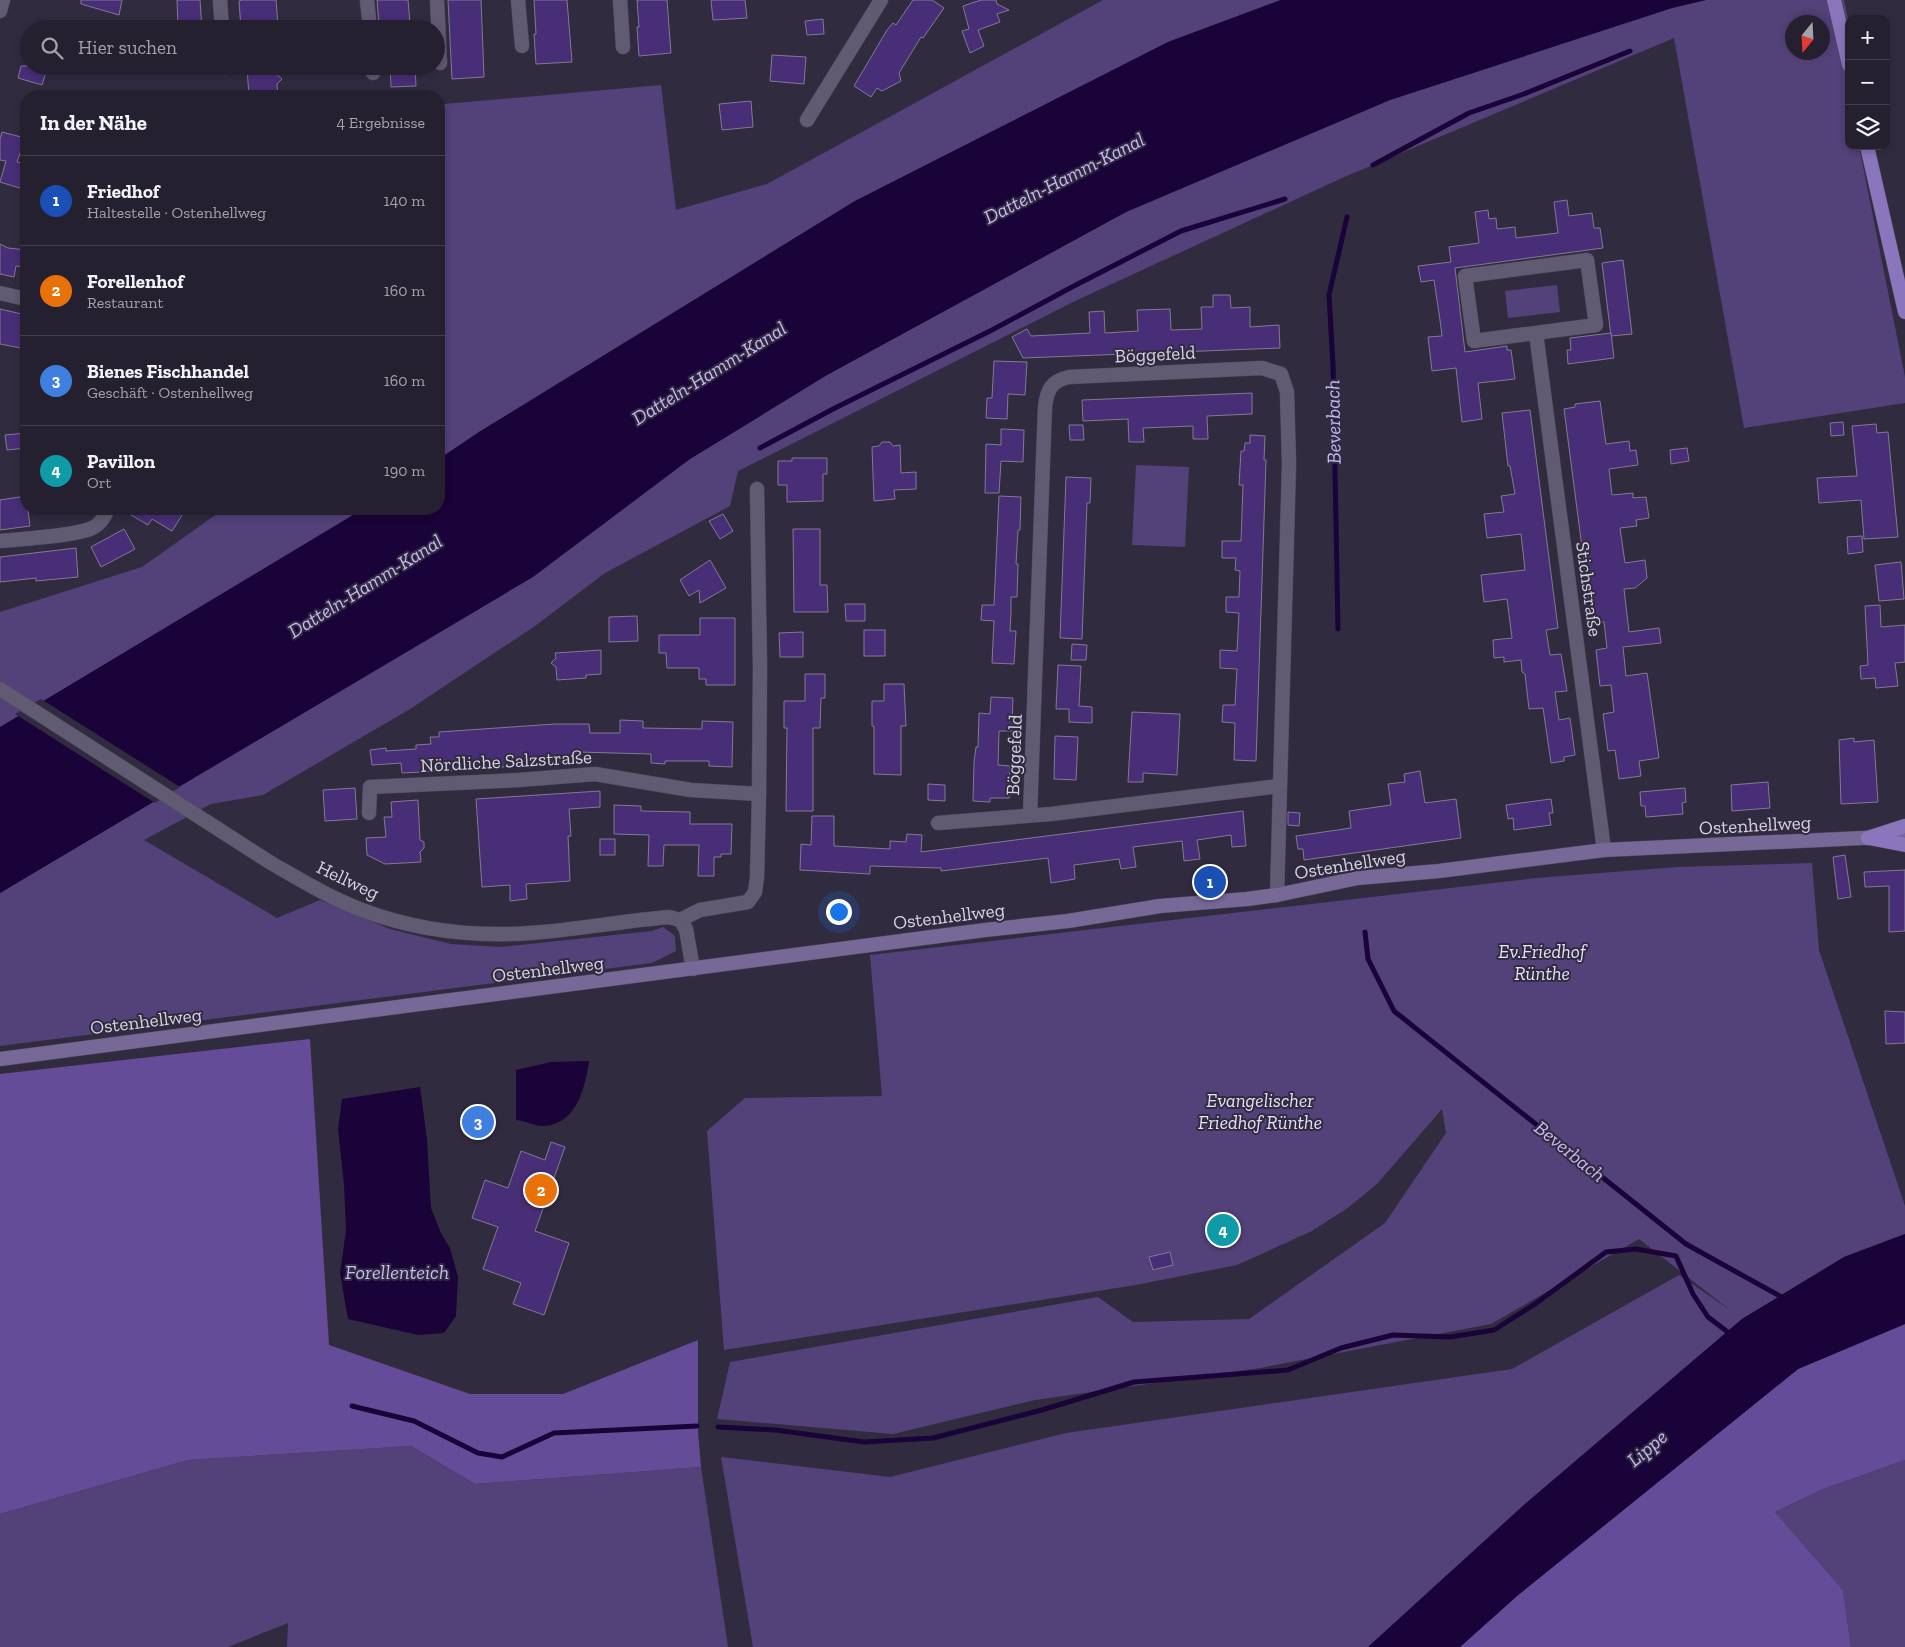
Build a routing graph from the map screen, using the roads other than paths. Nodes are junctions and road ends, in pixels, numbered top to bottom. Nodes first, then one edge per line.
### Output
1 (3, 0) edge
2 (220, 0) edge
3 (367, 0) edge
4 (437, 0) edge
5 (518, 0) edge
6 (620, 0) edge
7 (881, 0) edge
8 (1834, 0) edge
9 (0, 11) edge
10 (221, 20) edge
11 (369, 20) edge
12 (438, 20) edge
13 (522, 46) dead end
14 (623, 47) dead end
15 (1848, 60) edge
16 (806, 120) dead end
17 (1868, 150) edge
18 (0, 293) edge
19 (20, 298) edge
20 (1905, 312) edge
21 (1536, 333) junction
22 (757, 489) dead end
23 (106, 515) edge
24 (0, 541) edge
25 (0, 689) edge
26 (1279, 786) junction
27 (759, 794) junction
28 (369, 813) dead end
29 (1030, 815) junction
30 (938, 823) dead end
31 (1905, 826) edge
32 (1905, 836) edge
33 (1868, 838) junction
34 (1905, 845) edge
35 (1604, 850) junction
36 (1276, 895) junction
37 (680, 920) junction
38 (693, 969) junction
39 (0, 1059) edge

1 - 9 street
2 - 10 street
3 - 11 street
4 - 12 street
5 - 13 street
6 - 14 street
7 - 16 street
8 - 15 main road
17 - 20 main road
18 - 19 street
21 - 21 street
21 - 35 street, Stichstraße
22 - 27 street
23 - 24 street
25 - 37 street, Hellweg
26 - 29 street, Böggefeld
26 - 29 street, Böggefeld
26 - 36 street, Böggefeld
27 - 28 street, Nördliche Salzstraße
27 - 37 street
29 - 30 street, Böggefeld
31 - 33 main road
32 - 33 main road, Ostenhellweg
33 - 34 main road
33 - 35 main road, Ostenhellweg
35 - 36 main road, Ostenhellweg
36 - 38 main road, Ostenhellweg
37 - 38 street
38 - 39 main road, Ostenhellweg

